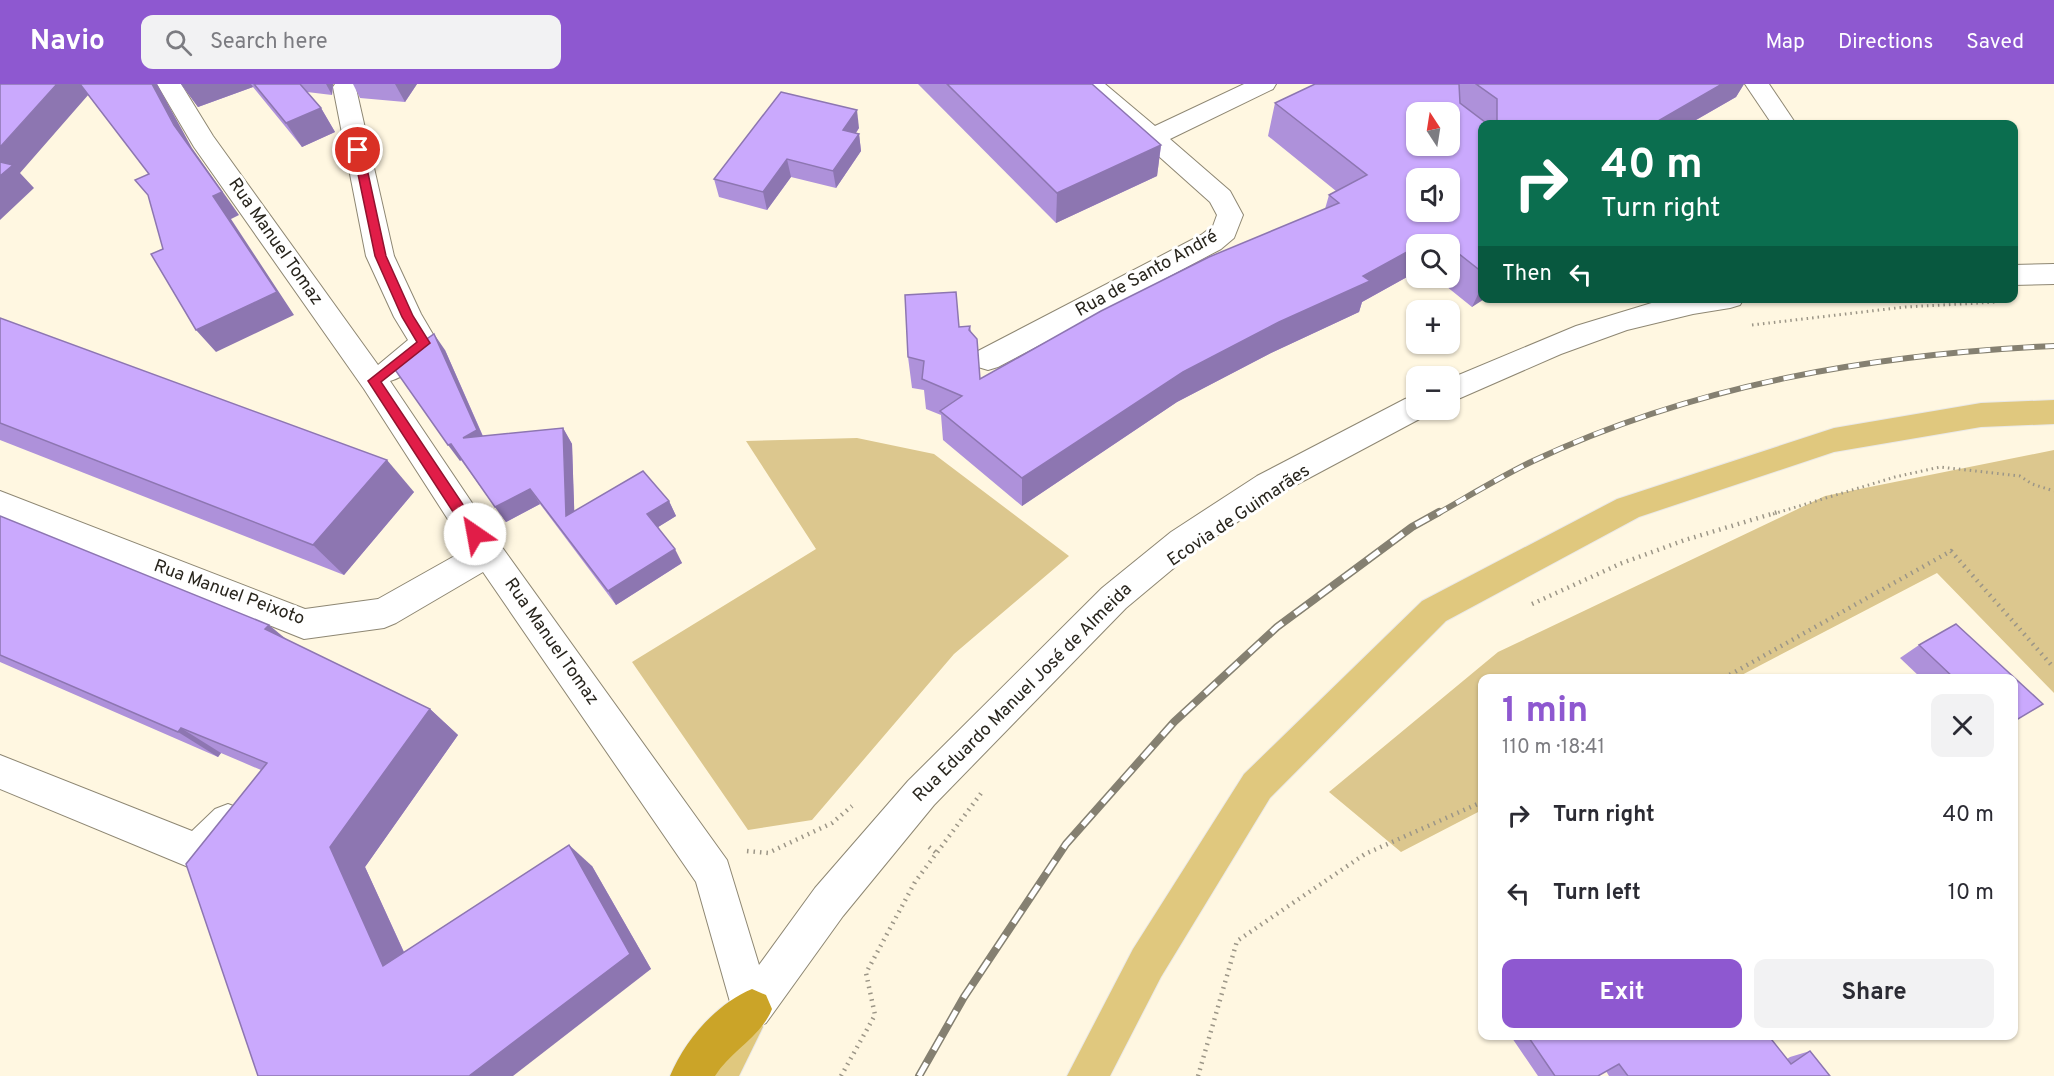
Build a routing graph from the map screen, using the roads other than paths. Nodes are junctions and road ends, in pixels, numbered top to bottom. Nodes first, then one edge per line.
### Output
1 (169, 84) edge
2 (1090, 84) edge
3 (1264, 84) edge
4 (1757, 84) edge
5 (345, 87) dead end
6 (1781, 120) edge
7 (1151, 138) junction
8 (2018, 274) edge
9 (2054, 274) edge
10 (1683, 303) edge
11 (988, 359) dead end
12 (374, 381) junction
13 (1460, 387) edge
14 (1406, 412) edge
15 (2054, 412) edge
16 (0, 504) edge
17 (488, 553) junction
18 (0, 772) edge
19 (253, 797) edge
20 (752, 1009) junction
21 (691, 1076) edge
22 (717, 1076) edge
23 (741, 1076) edge
24 (1088, 1076) edge

1 - 12 street, Rua Manuel Tomaz
2 - 7 street, Rua de Santo André
3 - 7 street
4 - 6 street
5 - 12 street
7 - 11 street, Rua de Santo André
8 - 9 street
10 - 13 street
12 - 17 street, Rua Manuel Tomaz
14 - 20 street, Rua Eduardo Manuel José de Almeida
15 - 24 main road
16 - 17 street, Rua Manuel Peixoto
17 - 20 street, Rua Manuel Tomaz
18 - 19 street
20 - 21 highway
20 - 22 main road
20 - 23 main road

